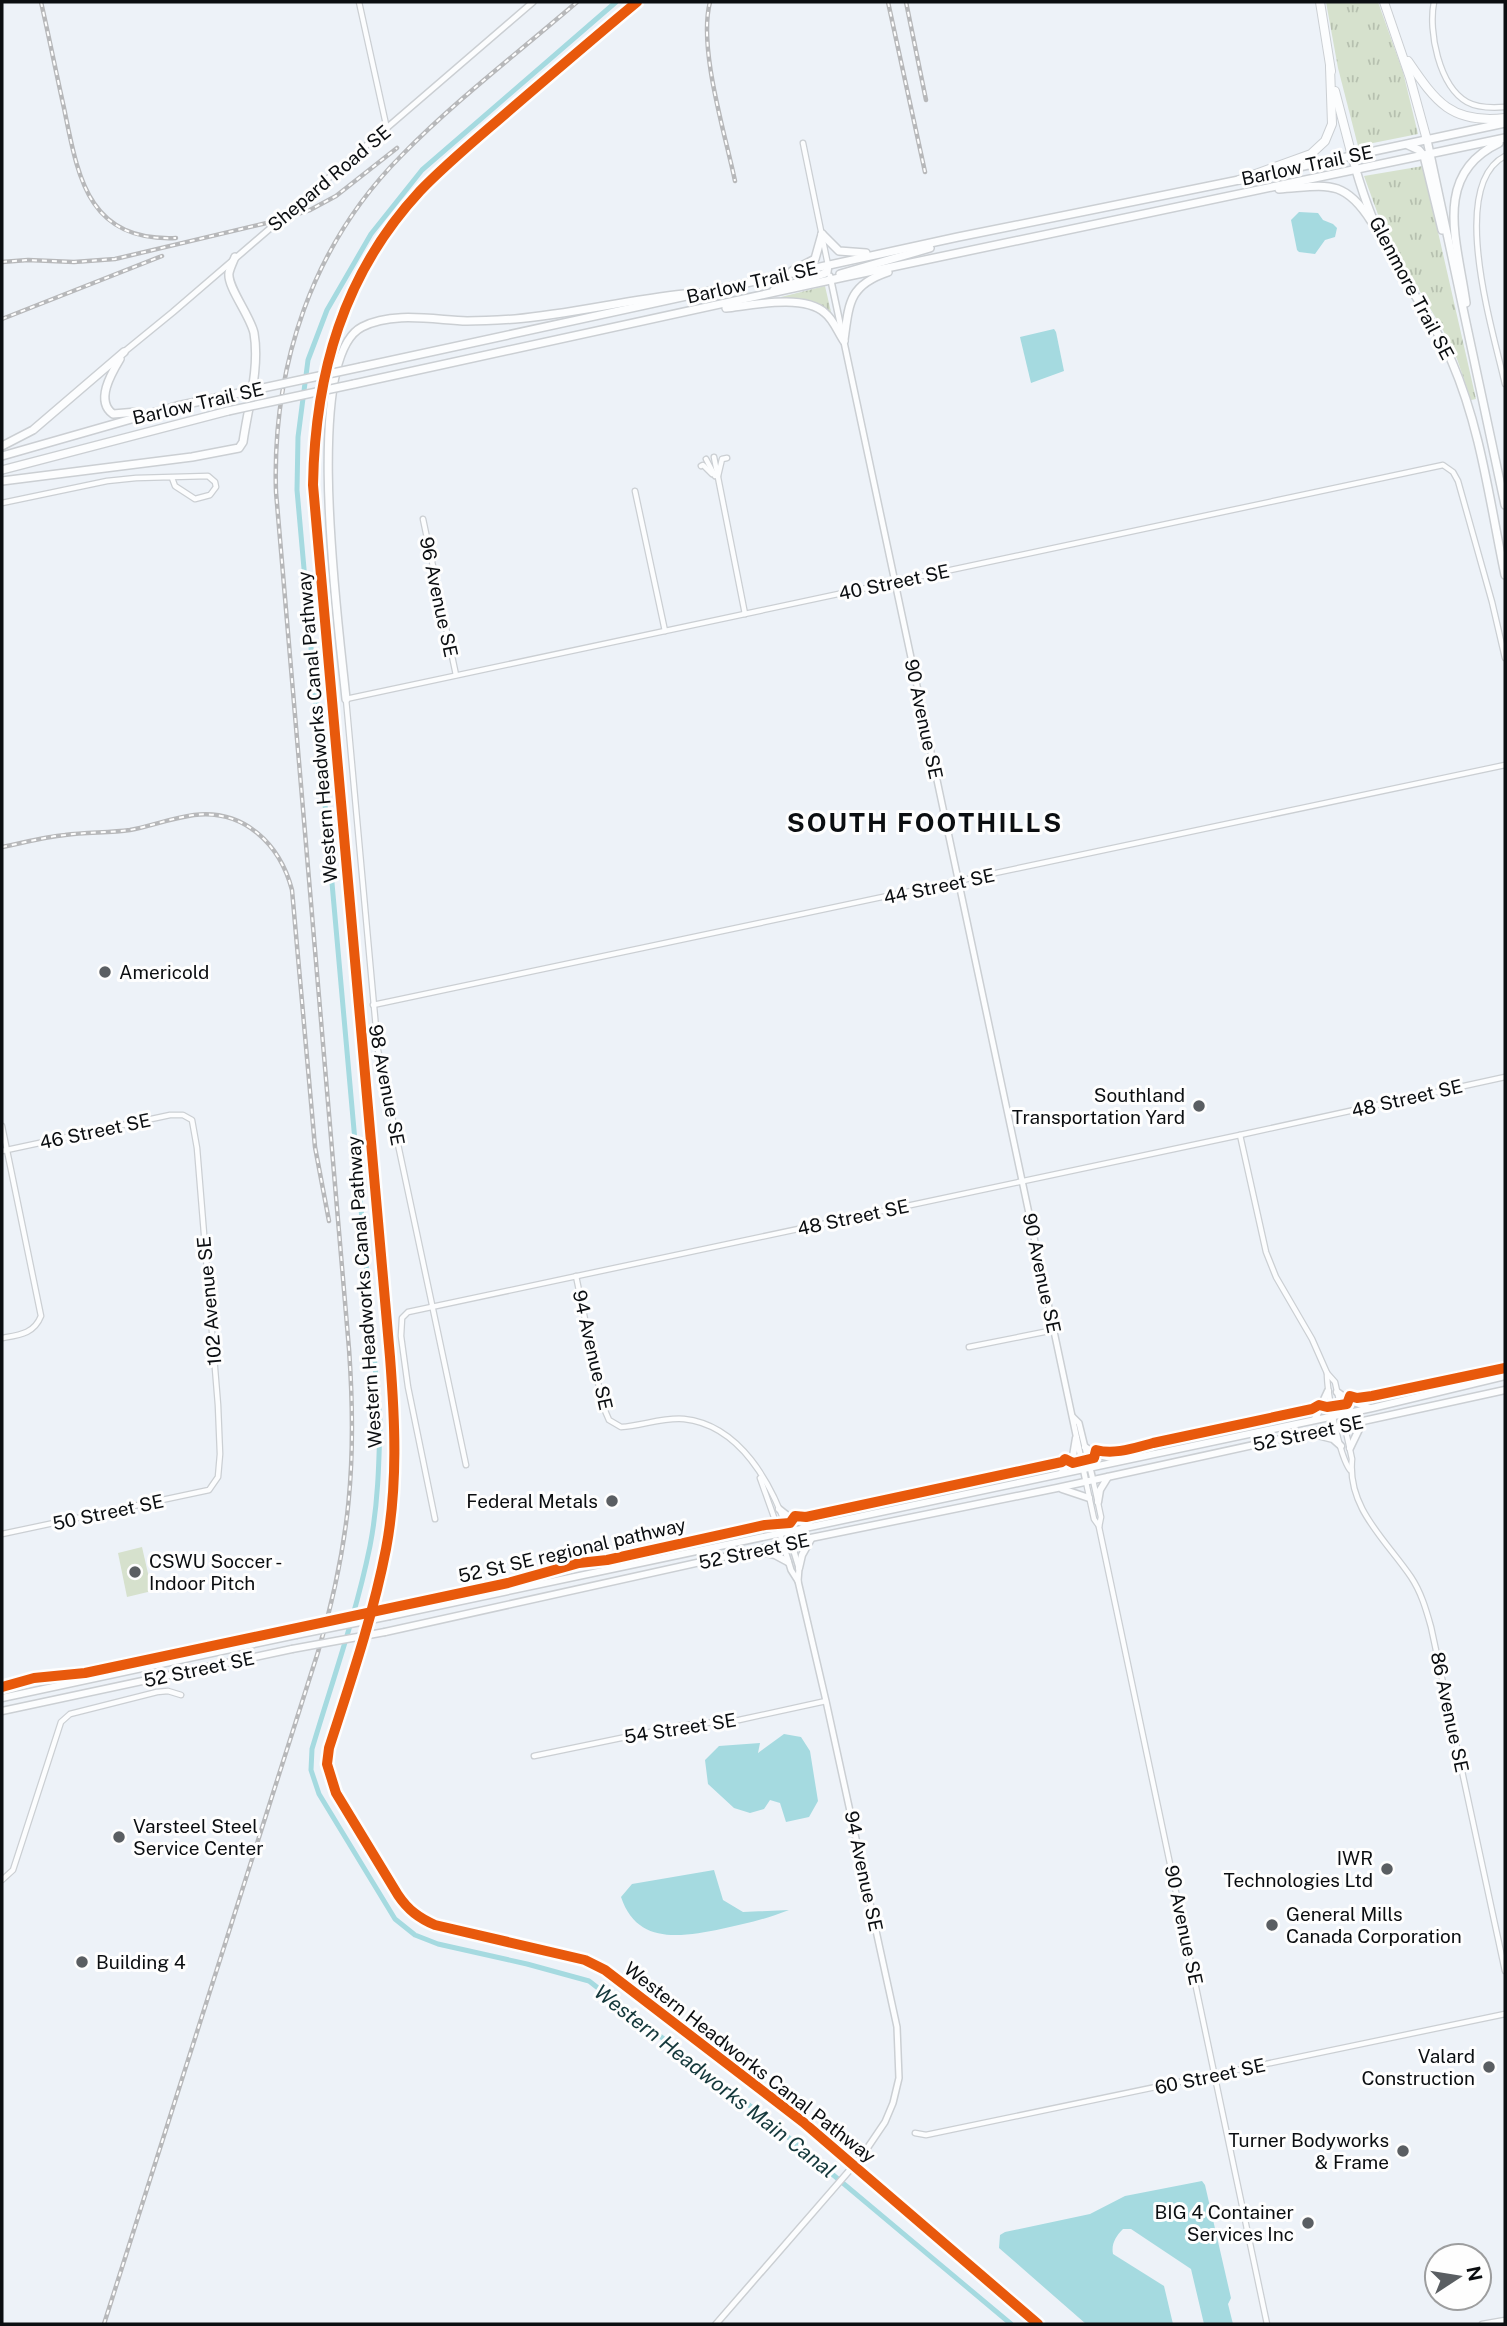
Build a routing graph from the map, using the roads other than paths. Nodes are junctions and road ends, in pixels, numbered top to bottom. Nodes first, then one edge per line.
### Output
1 (359, 2) edge
2 (533, 2) edge
3 (1320, 2) edge
4 (1384, 2) edge
5 (1434, 2) edge
6 (1400, 50) junction
7 (1329, 67) junction
8 (1504, 107) edge
9 (1505, 120) edge
10 (387, 128) junction
11 (1505, 139) edge
12 (1427, 140) junction
13 (803, 143) dead end
14 (1406, 145) junction
15 (1427, 155) junction
16 (1352, 156) junction
17 (1505, 156) edge
18 (1356, 169) junction
19 (1239, 180) junction
20 (1250, 190) junction
21 (822, 234) junction
22 (958, 237) junction
23 (1384, 242) junction
24 (893, 251) junction
25 (235, 257) junction
26 (929, 259) junction
27 (828, 265) junction
28 (780, 277) junction
29 (831, 280) junction
30 (719, 290) junction
31 (760, 296) junction
32 (694, 310) junction
33 (1468, 332) junction
34 (844, 341) junction
35 (124, 352) junction
36 (1505, 384) edge
37 (177, 406) junction
38 (2, 446) edge
39 (2, 456) edge
40 (714, 457) dead end
41 (727, 458) dead end
42 (706, 459) dead end
43 (701, 466) dead end
44 (2, 470) edge
45 (172, 478) junction
46 (717, 480) junction
47 (2, 481) edge
48 (635, 491) dead end
49 (2, 503) edge
50 (1505, 505) edge
51 (423, 519) dead end
52 (1505, 575) edge
53 (894, 582) junction
54 (745, 614) junction
55 (665, 631) junction
56 (1505, 658) edge
57 (456, 675) junction
58 (346, 699) junction
59 (1505, 765) edge
60 (958, 882) junction
61 (373, 1005) junction
62 (1505, 1077) edge
63 (188, 1116) joint
64 (2, 1126) edge
65 (1240, 1135) junction
66 (4, 1150) edge
67 (1022, 1181) junction
68 (576, 1276) junction
69 (433, 1307) junction
70 (1054, 1330) junction
71 (2, 1338) edge
72 (969, 1347) dead end
73 (1327, 1373) junction
74 (1505, 1376) edge
75 (1505, 1390) edge
76 (1328, 1391) junction
77 (1337, 1392) junction
78 (1372, 1408) junction
79 (1342, 1414) junction
80 (1073, 1416) junction
81 (1334, 1416) junction
82 (1315, 1419) junction
83 (1363, 1421) junction
84 (1340, 1426) junction
85 (1307, 1433) junction
86 (1076, 1438) junction
87 (1341, 1446) junction
88 (1085, 1447) junction
89 (1350, 1448) junction
90 (1124, 1462) junction
91 (466, 1465) dead end
92 (1087, 1468) junction
93 (758, 1471) junction
94 (1351, 1471) junction
95 (1061, 1473) junction
96 (1108, 1477) junction
97 (1089, 1481) junction
98 (213, 1487) joint
99 (1057, 1488) junction
100 (1089, 1498) junction
101 (1098, 1502) junction
102 (779, 1509) junction
103 (435, 1519) dead end
104 (813, 1527) junction
105 (1099, 1527) junction
106 (788, 1532) junction
107 (2, 1534) edge
108 (780, 1534) junction
109 (811, 1539) junction
110 (792, 1542) junction
111 (783, 1544) junction
112 (756, 1550) junction
113 (788, 1562) junction
114 (799, 1568) junction
115 (798, 1581) junction
116 (181, 1695) dead end
117 (2, 1698) edge
118 (827, 1700) junction
119 (2, 1711) edge
120 (534, 1756) dead end
121 (2, 1880) edge
122 (1505, 1971) edge
123 (1505, 2014) edge
124 (1216, 2075) junction
125 (915, 2133) dead end
126 (1505, 2319) edge
127 (716, 2324) edge
128 (1267, 2324) edge
129 (1482, 2324) edge

1 - 10 street
2 - 10 street, Shepard Road SE
3 - 7 highway, Glenmore Trail SE
4 - 6 highway
5 - 8 street
6 - 9 highway
6 - 12 highway
7 - 16 highway, Glenmore Trail SE
7 - 19 highway
9 - 12 main road, Barlow Trail SE
10 - 25 street, Shepard Road SE
11 - 15 main road, Barlow Trail SE
11 - 33 main road
12 - 14 main road, Barlow Trail SE
12 - 15 main road
13 - 21 street, 90 Avenue SE
14 - 15 main road
14 - 16 main road, Barlow Trail SE
15 - 18 main road, Barlow Trail SE
15 - 33 main road, Glenmore Trail SE
16 - 18 main road, Glenmore Trail SE
16 - 19 main road, Barlow Trail SE
17 - 36 street
18 - 20 main road, Barlow Trail SE
18 - 23 main road, Glenmore Trail SE
19 - 22 main road, Barlow Trail SE
20 - 23 main road
20 - 26 main road, Barlow Trail SE
21 - 24 main road
21 - 27 street, 90 Avenue SE
21 - 28 main road
22 - 24 main road, Barlow Trail SE
22 - 29 main road
23 - 52 main road, Glenmore Trail SE
24 - 27 main road, Barlow Trail SE
25 - 35 street, Shepard Road SE
25 - 47 main road
26 - 29 main road, Barlow Trail SE
26 - 34 main road
27 - 28 main road, Barlow Trail SE
27 - 29 street, 90 Avenue SE
27 - 31 main road
28 - 30 main road, Barlow Trail SE
29 - 31 main road, Barlow Trail SE
29 - 34 street, 90 Avenue SE
30 - 37 main road, Barlow Trail SE, bridge
30 - 58 main road
31 - 32 main road, Barlow Trail SE
32 - 34 main road
32 - 44 main road, Barlow Trail SE, bridge
33 - 50 main road, Glenmore Trail SE
34 - 53 street, 90 Avenue SE
35 - 37 main road
35 - 38 main road
37 - 39 main road, Barlow Trail SE
40 - 46 street
41 - 46 street
42 - 46 street
43 - 46 street
45 - 45 street
45 - 49 street
46 - 54 street
48 - 55 street
51 - 57 street, 96 Avenue SE
53 - 54 street, 40 Street SE
53 - 56 street, 40 Street SE
53 - 60 street, 90 Avenue SE
54 - 55 street, 40 Street SE
55 - 57 street, 40 Street SE
57 - 58 street, 40 Street SE
58 - 61 street, 98 Avenue SE
59 - 60 street, 44 Street SE
60 - 61 street, 44 Street SE
60 - 67 street, 90 Avenue SE
61 - 69 street, 98 Avenue SE
62 - 65 street, 48 Street SE
63 - 66 street, 46 Street SE
63 - 98 street, 102 Avenue SE
64 - 66 street
65 - 67 street, 48 Street SE
65 - 73 street, 86 Avenue SE
66 - 71 street
67 - 68 street, 48 Street SE
67 - 70 street, 90 Avenue SE
68 - 69 street, 48 Street SE
68 - 93 street, 94 Avenue SE
69 - 91 street, 98 Avenue SE
69 - 103 street, 48 Street SE
70 - 72 street
70 - 80 street, 90 Avenue SE
73 - 76 street, 86 Avenue SE
73 - 77 street, 86 Avenue SE
74 - 78 main road, 52 Street SE
75 - 83 main road, 52 Street SE
76 - 81 street, 86 Avenue SE
76 - 82 main road
77 - 78 main road
77 - 79 street, 86 Avenue SE
78 - 79 main road, 52 Street SE
79 - 81 main road, 52 Street SE
79 - 84 street, 86 Avenue SE
80 - 86 street, 90 Avenue SE
80 - 88 street, 90 Avenue SE
81 - 82 main road, 52 Street SE
81 - 84 street, 86 Avenue SE
82 - 90 main road, 52 Street SE
83 - 84 main road, 52 Street SE
83 - 89 main road
84 - 85 main road, 52 Street SE
84 - 87 street, 86 Avenue SE
84 - 89 street, 86 Avenue SE
85 - 87 main road
85 - 96 main road, 52 Street SE
86 - 92 street, 90 Avenue SE
86 - 95 main road
87 - 94 street, 86 Avenue SE
88 - 90 main road
88 - 92 street, 90 Avenue SE
89 - 94 street, 86 Avenue SE
90 - 92 main road, 52 Street SE
92 - 95 main road, 52 Street SE
92 - 97 street, 90 Avenue SE
93 - 102 street, 94 Avenue SE
93 - 108 street, 94 Avenue SE
94 - 122 street, 86 Avenue SE
95 - 104 main road, 52 Street SE
96 - 97 main road, 52 Street SE
96 - 101 main road
97 - 99 main road, 52 Street SE
97 - 100 street, 90 Avenue SE
97 - 101 street, 90 Avenue SE
98 - 107 street, 50 Street SE
99 - 100 main road
99 - 109 main road, 52 Street SE
100 - 105 street, 90 Avenue SE
101 - 105 street, 90 Avenue SE
102 - 104 main road
102 - 106 street, 94 Avenue SE
104 - 106 main road, 52 Street SE
105 - 124 street, 90 Avenue SE
106 - 108 main road, 52 Street SE
106 - 110 street, 94 Avenue SE
108 - 111 street, 94 Avenue SE
108 - 117 main road, 52 Street SE, bridge
109 - 110 main road, 52 Street SE
109 - 114 main road
110 - 111 main road, 52 Street SE
110 - 114 street, 94 Avenue SE
111 - 112 main road, 52 Street SE
111 - 113 street, 94 Avenue SE
112 - 113 main road
112 - 119 main road, 52 Street SE, bridge
113 - 115 street, 94 Avenue SE
114 - 115 street, 94 Avenue SE
115 - 118 street, 94 Avenue SE
116 - 121 street
118 - 120 street, 54 Street SE
118 - 127 street, 94 Avenue SE
123 - 124 street, 60 Street SE
124 - 125 street, 60 Street SE
124 - 128 street, 90 Avenue SE
126 - 129 street

